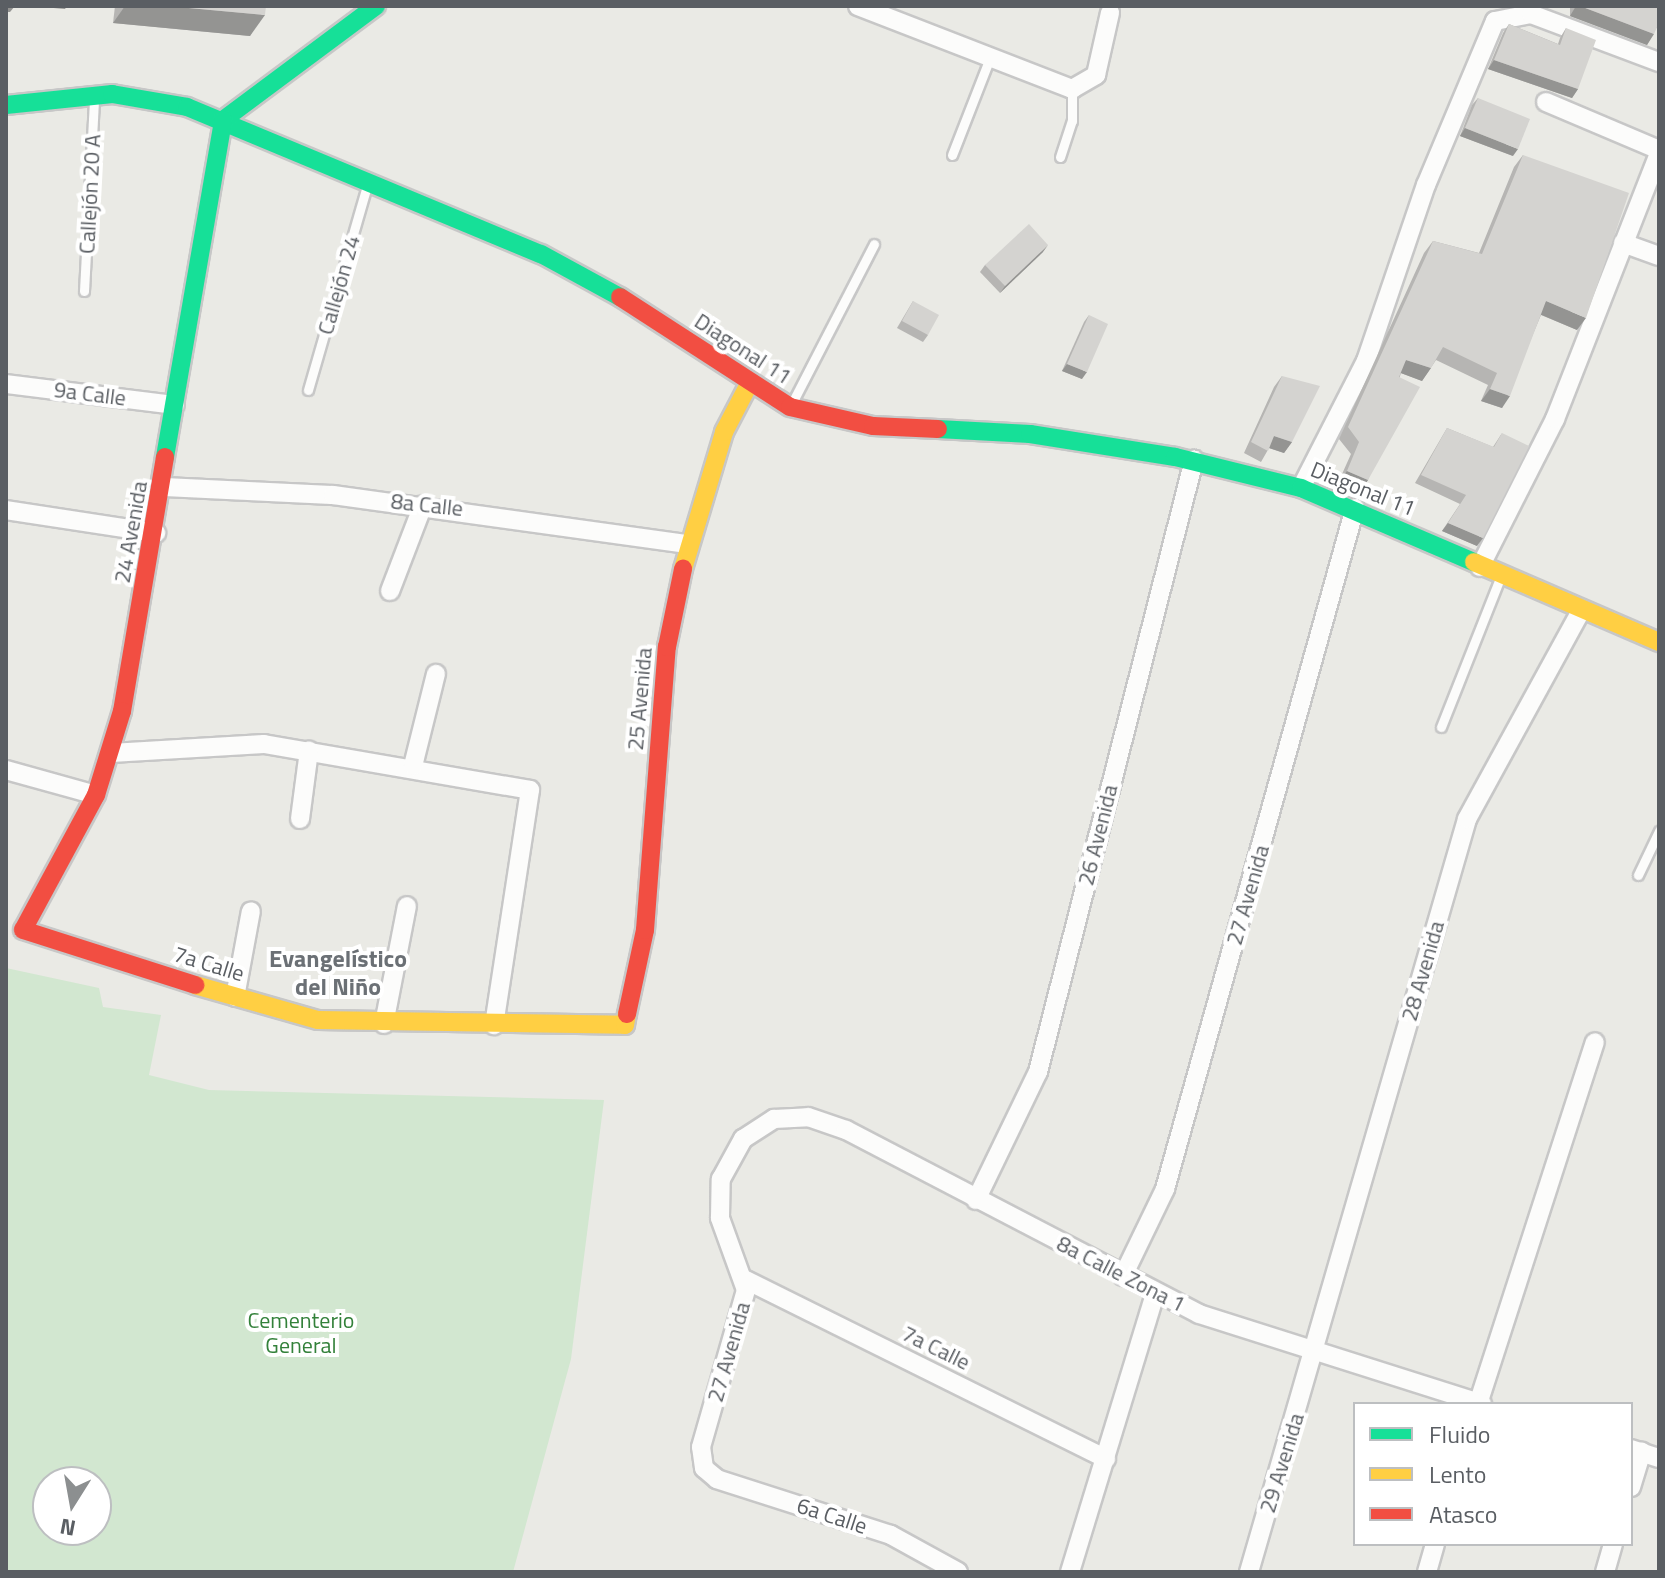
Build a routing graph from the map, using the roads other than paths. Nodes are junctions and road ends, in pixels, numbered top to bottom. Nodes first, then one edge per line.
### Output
1 (376, 6) edge
2 (858, 6) edge
3 (1110, 13) dead end
4 (991, 55) junction
5 (1659, 62) edge
6 (1072, 89) junction
7 (94, 96) junction
8 (1546, 102) dead end
9 (6, 105) edge
10 (223, 120) junction
11 (1659, 152) edge
12 (952, 155) dead end
13 (1060, 157) dead end
14 (369, 181) junction
15 (1623, 243) junction
16 (874, 244) dead end
17 (1659, 256) edge
18 (84, 291) dead end
19 (6, 384) edge
20 (748, 386) junction
21 (308, 390) dead end
22 (175, 405) junction
23 (790, 407) junction
24 (1194, 460) junction
25 (163, 487) junction
26 (1301, 488) junction
27 (423, 505) junction
28 (1355, 508) junction
29 (6, 510) edge
30 (156, 533) junction
31 (688, 544) junction
32 (1480, 567) junction
33 (1500, 577) junction
34 (390, 591) dead end
35 (1582, 609) junction
36 (1659, 642) edge
37 (436, 674) dead end
38 (1441, 727) dead end
39 (309, 751) junction
40 (111, 753) junction
41 (413, 766) junction
42 (6, 770) edge
43 (96, 795) junction
44 (300, 819) dead end
45 (1659, 831) edge
46 (1638, 875) dead end
47 (407, 906) dead end
48 (251, 911) dead end
49 (23, 930) joint
50 (235, 997) junction
51 (384, 1024) junction
52 (494, 1025) junction
53 (625, 1025) joint
54 (1595, 1042) dead end
55 (774, 1119) joint
56 (976, 1200) junction
57 (1123, 1276) junction
58 (746, 1280) junction
59 (1155, 1294) junction
60 (1315, 1354) junction
61 (1472, 1402) edge
62 (1480, 1402) edge
63 (1644, 1453) edge
64 (1106, 1459) junction
65 (704, 1468) joint
66 (1633, 1482) edge
67 (1434, 1546) edge
68 (1612, 1546) edge
69 (958, 1572) edge
70 (1070, 1572) edge
71 (1249, 1572) edge
72 (1427, 1572) edge
73 (1605, 1572) edge

1 - 10 street
2 - 4 street
3 - 6 street
4 - 6 street
4 - 12 lane
5 - 26 street
6 - 13 lane
7 - 9 street, Diagonal 11
7 - 10 street, Diagonal 11
7 - 18 lane, Callejón 20 A
8 - 11 street
10 - 14 street, Diagonal 11
10 - 22 street, 24 Avenida
11 - 15 street
14 - 20 street, Diagonal 11
14 - 21 lane, Callejón 24
15 - 17 street
15 - 32 street
16 - 23 lane
19 - 22 street, 9a Calle
20 - 23 street, Diagonal 11
20 - 31 street, 25 Avenida
22 - 25 street, 24 Avenida
23 - 24 street, Diagonal 11
24 - 26 street, Diagonal 11
24 - 56 street, 26 Avenida
25 - 27 street, 8a Calle
25 - 30 street, 24 Avenida
26 - 28 street, Diagonal 11
27 - 31 street, 8a Calle
27 - 34 street
28 - 32 street, Diagonal 11
28 - 57 street, 27 Avenida
29 - 30 street
30 - 40 street, 24 Avenida
31 - 53 street, 25 Avenida
32 - 33 street, Diagonal 11
33 - 35 street, Diagonal 11
33 - 38 lane
35 - 36 street, Diagonal 11
35 - 60 street, 28 Avenida
37 - 41 street
39 - 40 street
39 - 41 street
39 - 44 street
40 - 43 street, 24 Avenida
41 - 52 street
42 - 43 street
43 - 49 street, 24 Avenida
45 - 46 lane
47 - 51 street
48 - 50 street
49 - 50 street, 7a Calle
50 - 51 street, 7a Calle
51 - 52 street, 7a Calle
52 - 53 street, 7a Calle
54 - 62 street
55 - 56 street, 8a Calle Zona 1
55 - 58 street, 27 Avenida
56 - 57 street, 8a Calle Zona 1
57 - 59 street, 8a Calle Zona 1
58 - 64 street, 7a Calle
58 - 65 street, 27 Avenida
59 - 60 street, 8a Calle Zona 1
59 - 64 street
60 - 61 street, 8a Calle Zona 1
60 - 71 street, 29 Avenida
63 - 66 street
64 - 70 street
65 - 69 street, 6a Calle
67 - 72 street
68 - 73 street

